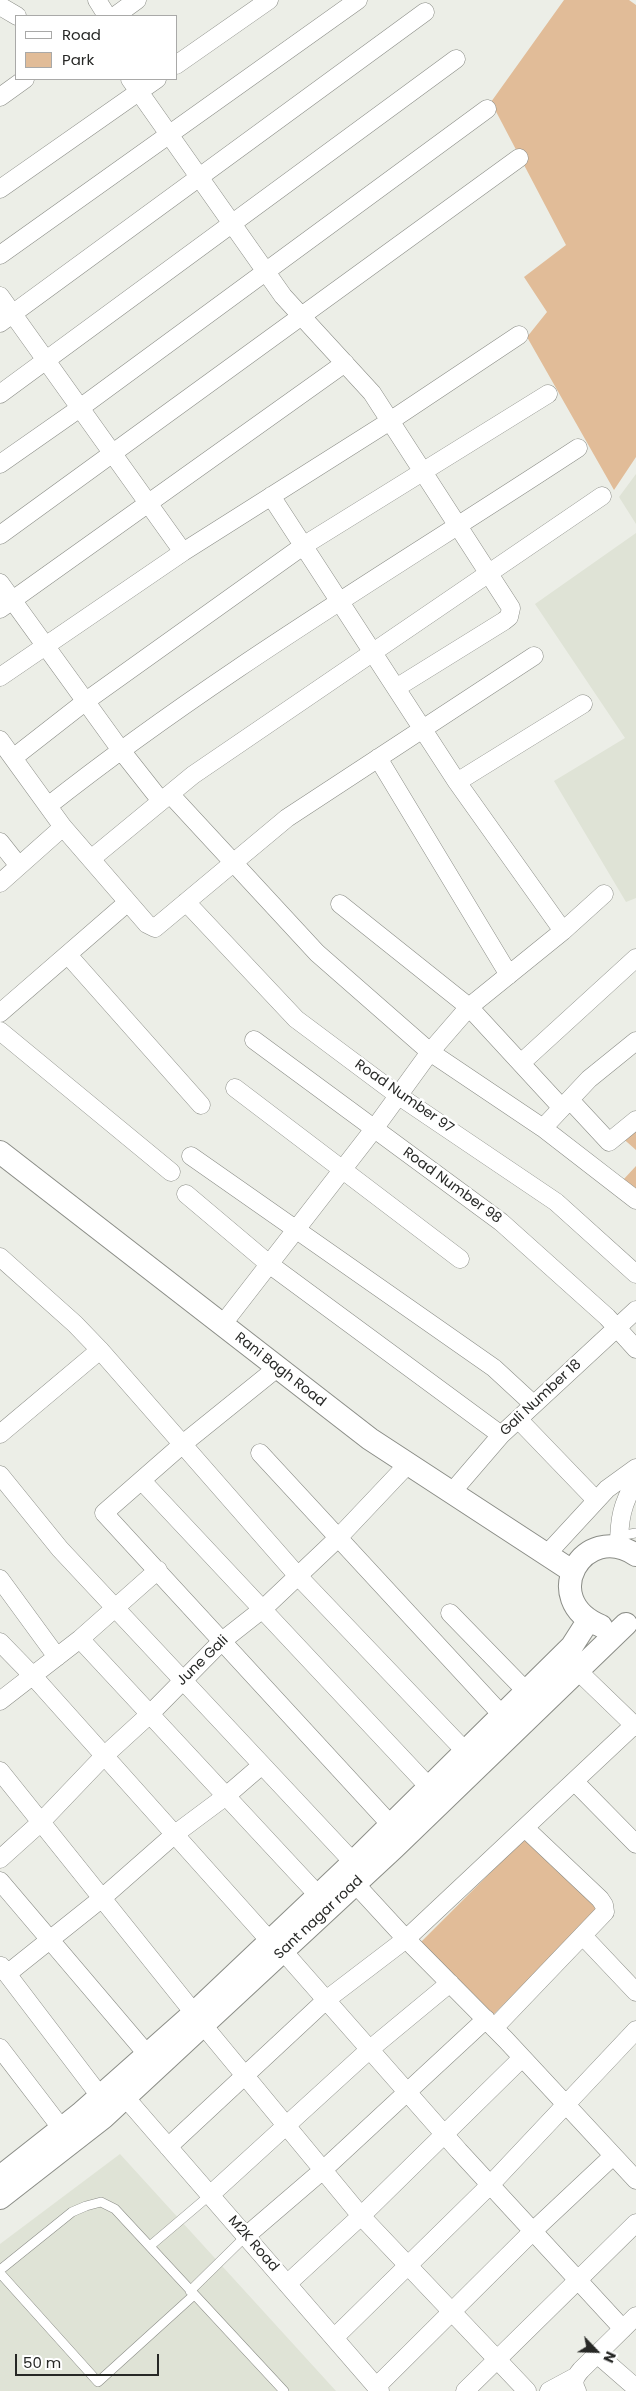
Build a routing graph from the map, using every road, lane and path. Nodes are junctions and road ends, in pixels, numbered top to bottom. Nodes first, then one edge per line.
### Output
1 (97, 0) edge
2 (137, 0) edge
3 (269, 0) edge
4 (358, 0) edge
5 (0, 6) edge
6 (425, 12) dead end
7 (15, 15) edge
8 (106, 15) edge
9 (116, 15) edge
10 (456, 59) dead end
11 (178, 64) edge
12 (24, 80) edge
13 (153, 80) edge
14 (134, 85) edge
15 (0, 97) edge
16 (487, 109) dead end
17 (169, 135) junction
18 (519, 158) dead end
19 (199, 178) junction
20 (0, 189) edge
21 (232, 224) junction
22 (0, 255) edge
23 (266, 271) junction
24 (0, 296) edge
25 (302, 316) junction
26 (6, 319) edge
27 (519, 335) dead end
28 (46, 360) junction
29 (345, 363) junction
30 (0, 394) edge
31 (548, 394) dead end
32 (80, 408) junction
33 (390, 421) junction
34 (578, 448) dead end
35 (113, 453) junction
36 (0, 464) edge
37 (424, 472) junction
38 (271, 496) junction
39 (602, 496) dead end
40 (149, 504) junction
41 (459, 526) junction
42 (0, 535) edge
43 (303, 546) junction
44 (183, 552) junction
45 (488, 572) junction
46 (0, 583) edge
47 (339, 601) junction
48 (6, 605) edge
49 (47, 646) junction
50 (372, 651) junction
51 (534, 656) dead end
52 (0, 677) edge
53 (396, 688) junction
54 (86, 701) junction
55 (583, 704) dead end
56 (423, 729) junction
57 (0, 740) edge
58 (120, 749) junction
59 (13, 758) junction
60 (378, 758) junction
61 (457, 782) junction
62 (166, 798) junction
63 (48, 806) junction
64 (63, 827) junction
65 (0, 842) edge
66 (91, 859) junction
67 (233, 862) junction
68 (19, 866) junction
69 (0, 883) edge
70 (604, 894) dead end
71 (128, 902) junction
72 (186, 902) junction
73 (340, 904) dead end
74 (563, 931) junction
75 (68, 955) junction
76 (636, 958) edge
77 (508, 975) junction
78 (469, 1007) junction
79 (0, 1013) edge
80 (0, 1031) edge
81 (254, 1040) dead end
82 (636, 1041) edge
83 (430, 1052) junction
84 (521, 1063) junction
85 (235, 1088) dead end
86 (399, 1096) junction
87 (566, 1104) junction
88 (201, 1105) dead end
89 (636, 1120) edge
90 (543, 1128) junction
91 (374, 1129) junction
92 (0, 1152) edge
93 (191, 1156) dead end
94 (343, 1170) junction
95 (171, 1172) dead end
96 (186, 1194) dead end
97 (636, 1200) edge
98 (294, 1230) junction
99 (460, 1259) dead end
100 (3, 1263) edge
101 (269, 1264) junction
102 (636, 1274) edge
103 (636, 1310) edge
104 (222, 1325) junction
105 (616, 1328) junction
106 (636, 1349) edge
107 (100, 1350) junction
108 (277, 1368) junction
109 (533, 1404) junction
110 (518, 1419) junction
111 (0, 1434) edge
112 (501, 1435) junction
113 (184, 1443) junction
114 (260, 1453) dead end
115 (408, 1464) junction
116 (636, 1468) edge
117 (0, 1475) edge
118 (636, 1480) edge
119 (142, 1481) junction
120 (452, 1492) junction
121 (596, 1500) junction
122 (338, 1538) junction
123 (628, 1543) edge
124 (547, 1554) junction
125 (158, 1570) junction
126 (572, 1571) junction
127 (297, 1575) junction
128 (3, 1590) edge
129 (115, 1608) junction
130 (264, 1608) junction
131 (450, 1613) dead end
132 (588, 1621) junction
133 (631, 1621) edge
134 (80, 1639) junction
135 (222, 1641) junction
136 (0, 1642) edge
137 (57, 1657) junction
138 (578, 1671) junction
139 (33, 1676) junction
140 (182, 1680) junction
141 (526, 1691) junction
142 (0, 1701) edge
143 (150, 1714) junction
144 (502, 1715) junction
145 (635, 1726) edge
146 (465, 1751) junction
147 (104, 1756) junction
148 (262, 1765) junction
149 (0, 1771) edge
150 (575, 1782) junction
151 (429, 1787) junction
152 (226, 1796) junction
153 (40, 1823) junction
154 (391, 1824) junction
155 (526, 1829) junction
156 (175, 1834) junction
157 (636, 1844) edge
158 (0, 1859) edge
159 (351, 1873) junction
160 (0, 1880) edge
161 (318, 1895) junction
162 (102, 1899) junction
163 (583, 1936) junction
164 (406, 1939) junction
165 (51, 1940) junction
166 (276, 1946) junction
167 (4, 1970) edge
168 (450, 1983) junction
169 (636, 1992) edge
170 (326, 2000) junction
171 (198, 2019) junction
172 (490, 2024) junction
173 (636, 2030) edge
174 (0, 2048) edge
175 (369, 2050) junction
176 (148, 2054) junction
177 (522, 2058) junction
178 (245, 2075) junction
179 (406, 2091) junction
180 (113, 2093) junction
181 (566, 2106) junction
182 (286, 2126) junction
183 (62, 2129) junction
184 (444, 2134) junction
185 (168, 2147) junction
186 (613, 2156) junction
187 (322, 2170) junction
188 (0, 2177) edge
189 (636, 2180) edge
190 (490, 2185) junction
191 (210, 2195) junction
192 (0, 2198) edge
193 (361, 2216) junction
194 (636, 2223) edge
195 (533, 2231) junction
196 (246, 2236) junction
197 (150, 2246) junction
198 (409, 2267) junction
199 (0, 2272) edge
200 (578, 2280) junction
201 (287, 2284) junction
202 (192, 2294) junction
203 (453, 2313) junction
204 (636, 2316) edge
205 (623, 2328) junction
206 (334, 2338) junction
207 (597, 2354) junction
208 (497, 2359) junction
209 (576, 2384) edge
210 (636, 2388) edge
211 (378, 2389) edge
212 (284, 2391) edge
213 (466, 2391) edge
214 (527, 2391) edge
215 (549, 2391) edge

1 - 8 street
2 - 9 street
3 - 11 street
4 - 17 street
5 - 7 street
6 - 19 street
10 - 21 street
12 - 15 street
13 - 14 street
14 - 17 street
14 - 20 street
16 - 23 street
17 - 19 street
17 - 22 street
18 - 25 street
19 - 21 street
19 - 26 street
21 - 23 street
21 - 28 street
23 - 25 street
23 - 32 street
24 - 26 street
25 - 29 street
25 - 35 street
26 - 28 street
27 - 33 street
28 - 30 street
28 - 32 street
29 - 33 street
29 - 40 street
31 - 37 street
32 - 35 street
32 - 36 street
33 - 37 street
33 - 38 street
34 - 41 street
35 - 40 street
35 - 42 street
37 - 41 street
37 - 43 street
38 - 43 street
38 - 44 street
39 - 45 street
40 - 44 street
40 - 48 street
41 - 45 street
41 - 47 street
43 - 47 street
43 - 54 street
44 - 49 street
45 - 50 street
45 - 53 street
46 - 48 street
47 - 50 street
47 - 58 street
48 - 49 street
49 - 52 street
49 - 54 street
50 - 53 street
50 - 62 street
51 - 56 street
53 - 56 street
54 - 58 street
54 - 59 street
55 - 61 street
56 - 60 street
56 - 61 street
57 - 59 street
58 - 62 street
58 - 63 street
59 - 63 street
60 - 67 street
60 - 77 street
61 - 74 street
62 - 66 street
62 - 67 street
63 - 64 street
64 - 66 street
64 - 68 street
65 - 68 street
66 - 71 street
67 - 72 street
67 - 83 street
68 - 69 street
70 - 74 street
71 - 72 street
71 - 75 street
72 - 86 street, Road Number 97
73 - 78 street
74 - 77 street
75 - 79 street
75 - 88 street
76 - 84 street
77 - 78 street
78 - 83 street
78 - 84 street
80 - 95 street
81 - 91 street, Road Number 98
82 - 87 street
83 - 86 street
83 - 90 street
84 - 87 street
85 - 94 street
86 - 91 street
86 - 102 street, Road Number 97
87 - 89 street
87 - 90 street
90 - 97 street
91 - 94 street
91 - 105 street, Road Number 98
92 - 104 street, Rani Bagh Road
93 - 98 street
94 - 98 street
94 - 99 street
96 - 101 street
98 - 101 street
98 - 109 street
100 - 107 street
101 - 104 street
101 - 112 street
103 - 105 street, Gali Number 18
104 - 108 street, Rani Bagh Road
105 - 106 street, Road Number 98
105 - 109 street, Gali Number 18
107 - 111 street
107 - 113 street
108 - 113 street
108 - 115 street, Rani Bagh Road
109 - 110 street, Gali Number 18
110 - 112 street, Gali Number 18
110 - 121 street
112 - 120 street, Gali Number 18
113 - 119 street
113 - 127 street
114 - 122 street
115 - 120 street, Rani Bagh Road
115 - 122 street, June Gali
116 - 121 street
117 - 129 street
118 - 123 street
119 - 125 street
119 - 130 street
120 - 124 street, Rani Bagh Road
121 - 124 street
122 - 127 street, June Gali
122 - 144 street
123 - 126 street
124 - 126 street, Rani Bagh Road
125 - 129 street
125 - 135 street
126 - 132 street
127 - 130 street, June Gali
127 - 146 street
128 - 137 street
129 - 134 street
129 - 140 street
130 - 135 street, June Gali
130 - 151 street
131 - 141 street
132 - 133 street
132 - 141 street, Sant nagar road
133 - 138 street, Sant nagar road
134 - 137 street
134 - 143 street
135 - 140 street, June Gali
135 - 154 street
136 - 139 street
137 - 139 street
138 - 145 street
138 - 159 street, Sant nagar road
139 - 142 street
139 - 147 street
140 - 143 street, June Gali
140 - 148 street
141 - 144 street, Sant nagar road
143 - 147 street, June Gali
143 - 152 street
144 - 146 street, Sant nagar road
145 - 150 street
146 - 151 street, Sant nagar road
147 - 153 street, June Gali
147 - 156 street
148 - 152 street
148 - 159 street
149 - 153 street
150 - 155 street
150 - 157 street
151 - 154 street, Sant nagar road
152 - 156 street
152 - 161 street
153 - 158 street, June Gali
153 - 162 street
154 - 159 street, Sant nagar road
155 - 163 street
155 - 164 street
156 - 162 street
156 - 166 street
159 - 161 street, Sant nagar road
159 - 164 street
159 - 166 street, Sant nagar road
160 - 165 street
161 - 166 street, Sant nagar road
162 - 165 street
162 - 171 street
163 - 169 street
163 - 172 street
164 - 168 street
164 - 170 street
165 - 167 street
165 - 176 street
166 - 170 street
166 - 171 street, Sant nagar road
167 - 180 street, M2K Road
168 - 172 street
168 - 175 street
170 - 175 street
170 - 178 street
171 - 176 street, Sant nagar road
171 - 178 street
171 - 180 street, Sant nagar road
172 - 177 street
172 - 179 street
173 - 181 street
174 - 183 street
175 - 179 street
175 - 182 street
176 - 180 street, Sant nagar road
177 - 181 street
177 - 184 street
178 - 182 street
178 - 185 street
179 - 184 street
179 - 187 street
180 - 183 street, Sant nagar road
180 - 185 street, M2K Road
180 - 192 street, Sant nagar road
181 - 186 street
181 - 190 street
182 - 187 street
182 - 191 street
183 - 188 street, Sant nagar road
184 - 190 street
184 - 193 street
185 - 191 street, M2K Road
186 - 189 street
186 - 195 street
187 - 193 street
187 - 196 street
190 - 195 street
190 - 198 street
191 - 196 street, M2K Road
191 - 197 lane
193 - 198 street
193 - 201 street
194 - 200 street
195 - 200 street
195 - 203 street
196 - 201 street, M2K Road
196 - 202 lane
197 - 199 lane
197 - 202 lane
198 - 203 street
198 - 206 street
199 - 202 lane
200 - 205 street
200 - 208 street
201 - 206 street, M2K Road
202 - 212 lane
203 - 208 street
203 - 211 street
204 - 205 street
205 - 207 street
206 - 211 street, M2K Road
207 - 209 street
207 - 210 street
208 - 213 street
208 - 214 street
209 - 215 street

